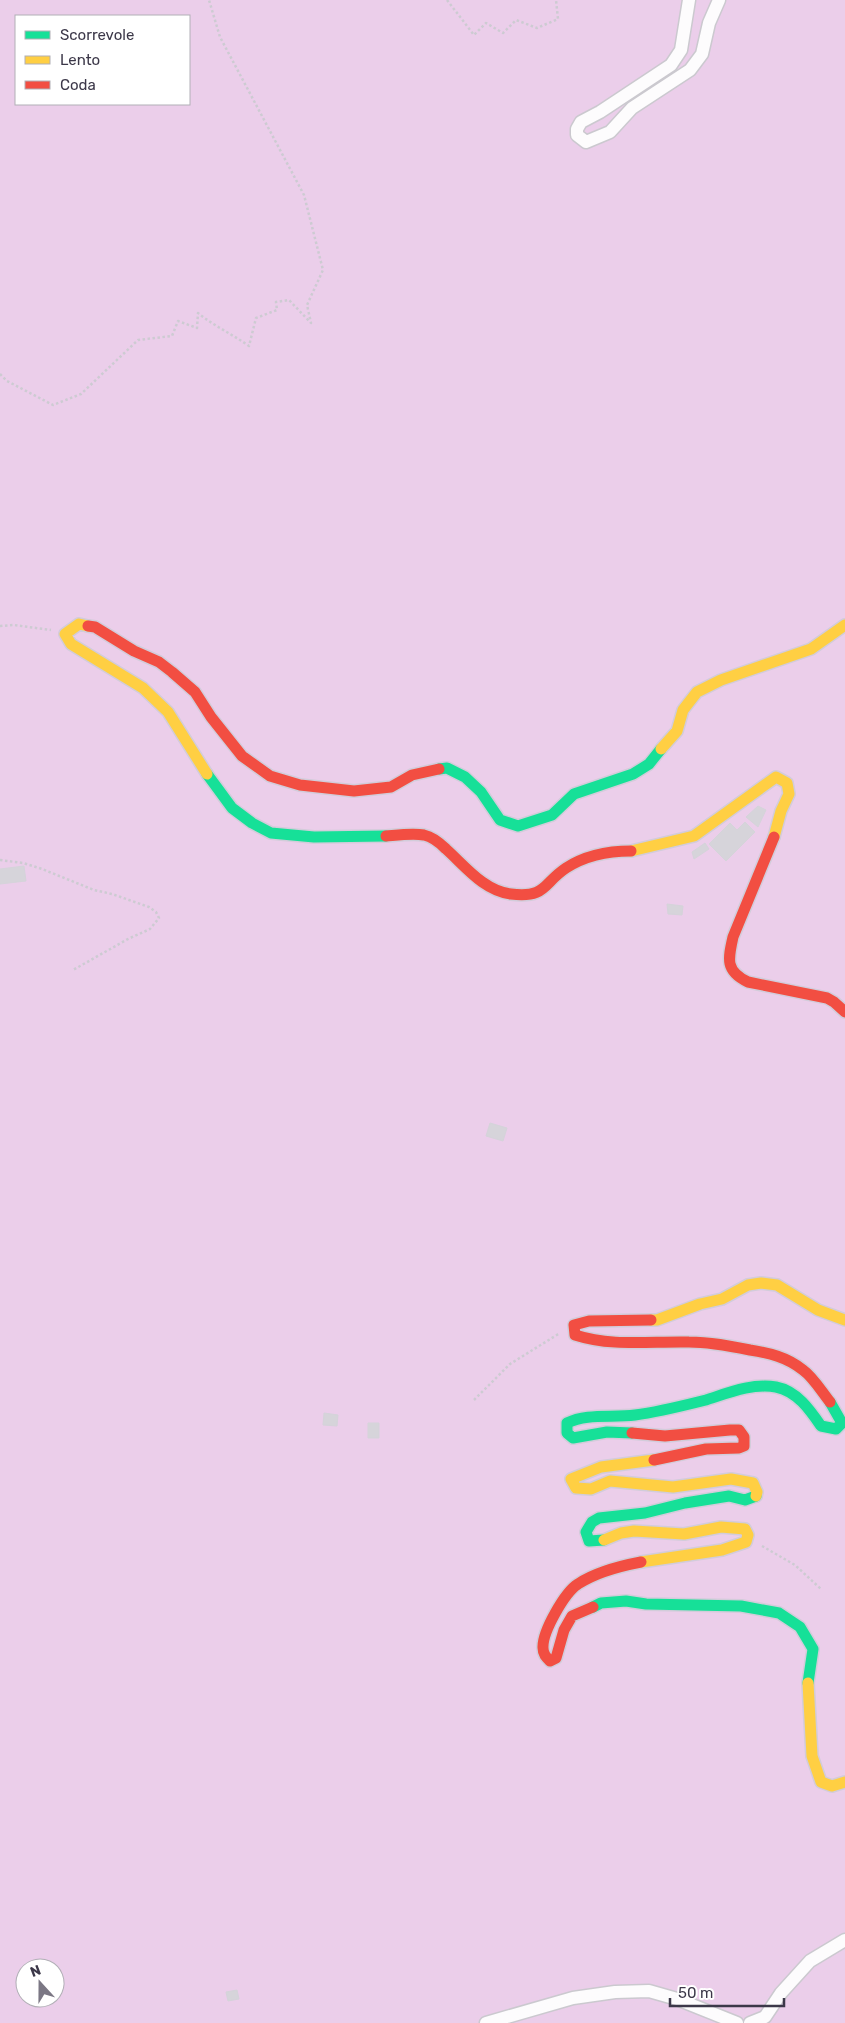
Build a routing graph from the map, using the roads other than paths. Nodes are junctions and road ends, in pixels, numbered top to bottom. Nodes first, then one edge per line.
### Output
1 (690, 0) edge
2 (719, 0) edge
3 (845, 625) edge
4 (845, 1012) edge
5 (845, 1320) edge
6 (845, 1782) edge
7 (845, 1940) edge
8 (486, 2023) edge
9 (737, 2023) edge
10 (750, 2023) edge

1 - 2 street
3 - 4 street
5 - 6 street
7 - 10 street
8 - 9 street

